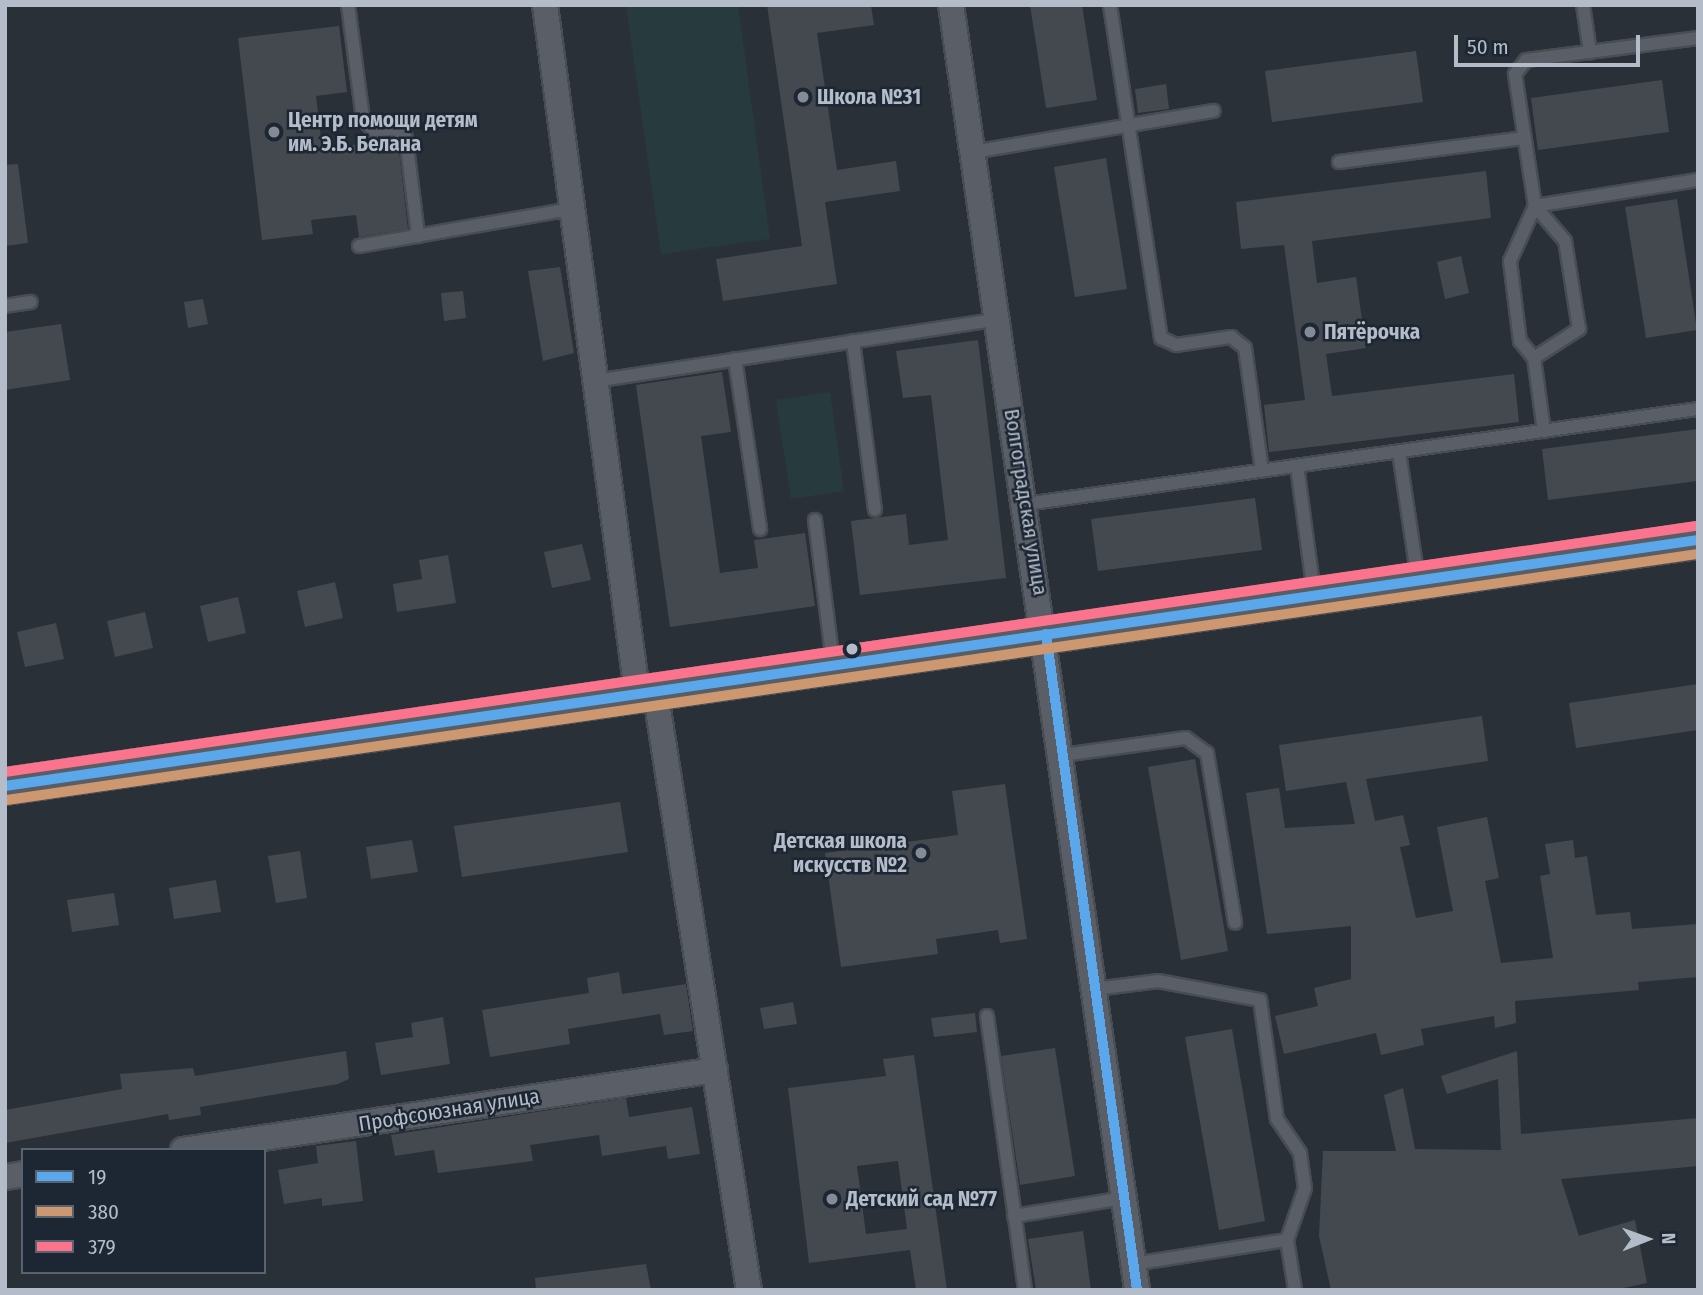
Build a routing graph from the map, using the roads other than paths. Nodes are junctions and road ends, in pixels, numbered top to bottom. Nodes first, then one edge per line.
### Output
1 (348, 5) edge
2 (545, 5) edge
3 (951, 5) edge
4 (1110, 5) edge
5 (1583, 5) edge
6 (1698, 38) edge
7 (1590, 52) junction
8 (1214, 111) dead end
9 (1128, 125) junction
10 (1524, 138) junction
11 (973, 152) junction
12 (1339, 162) dead end
13 (1698, 180) edge
14 (1535, 206) junction
15 (572, 209) junction
16 (418, 236) junction
17 (359, 246) dead end
18 (31, 302) dead end
19 (5, 306) edge
20 (998, 318) junction
21 (853, 341) junction
22 (1534, 358) junction
23 (735, 359) junction
24 (595, 381) junction
25 (1698, 409) edge
26 (1544, 431) junction
27 (1399, 452) junction
28 (1297, 466) junction
29 (1262, 471) junction
30 (1026, 504) junction
31 (875, 510) dead end
32 (815, 520) dead end
33 (760, 529) dead end
34 (1698, 540) edge
35 (1418, 580) junction
36 (1315, 596) junction
37 (1046, 634) junction
38 (833, 664) junction
39 (646, 691) junction
40 (1063, 755) junction
41 (5, 786) edge
42 (1235, 923) dead end
43 (1095, 989) junction
44 (987, 1016) dead end
45 (715, 1070) junction
46 (196, 1148) edge
47 (1124, 1198) junction
48 (1014, 1216) junction
49 (1287, 1240) junction
50 (1133, 1264) junction
51 (749, 1290) edge
52 (1024, 1290) edge
53 (1137, 1290) edge
54 (1295, 1290) edge

1 - 16 lane
2 - 15 street
3 - 11 street, Волгоградская улица
4 - 9 lane
5 - 7 lane
6 - 7 lane
7 - 10 lane
8 - 9 lane
9 - 11 lane
9 - 29 lane
10 - 12 lane
10 - 14 lane
11 - 20 street, Волгоградская улица
13 - 14 lane
14 - 22 lane
14 - 22 lane
15 - 16 lane
15 - 24 street
16 - 17 lane
18 - 19 lane
20 - 21 lane
20 - 30 street, Волгоградская улица
21 - 23 lane
21 - 31 lane
22 - 26 lane
23 - 24 lane
23 - 33 lane
24 - 39 street
25 - 26 lane
26 - 27 lane
27 - 28 lane
27 - 35 lane
28 - 29 lane
28 - 36 lane
29 - 30 lane
30 - 37 street, Волгоградская улица
32 - 38 lane
34 - 35 street
35 - 36 street
36 - 37 street
37 - 38 street
37 - 40 street, Волгоградская улица
38 - 39 street
39 - 41 street
39 - 45 street
40 - 42 lane
40 - 43 street, Волгоградская улица
43 - 47 street, Волгоградская улица
43 - 49 lane
44 - 48 lane
45 - 46 street, Профсоюзная улица
45 - 51 street
47 - 48 lane
47 - 50 street, Волгоградская улица
48 - 52 lane
49 - 50 lane
49 - 54 lane
50 - 53 street, Волгоградская улица

